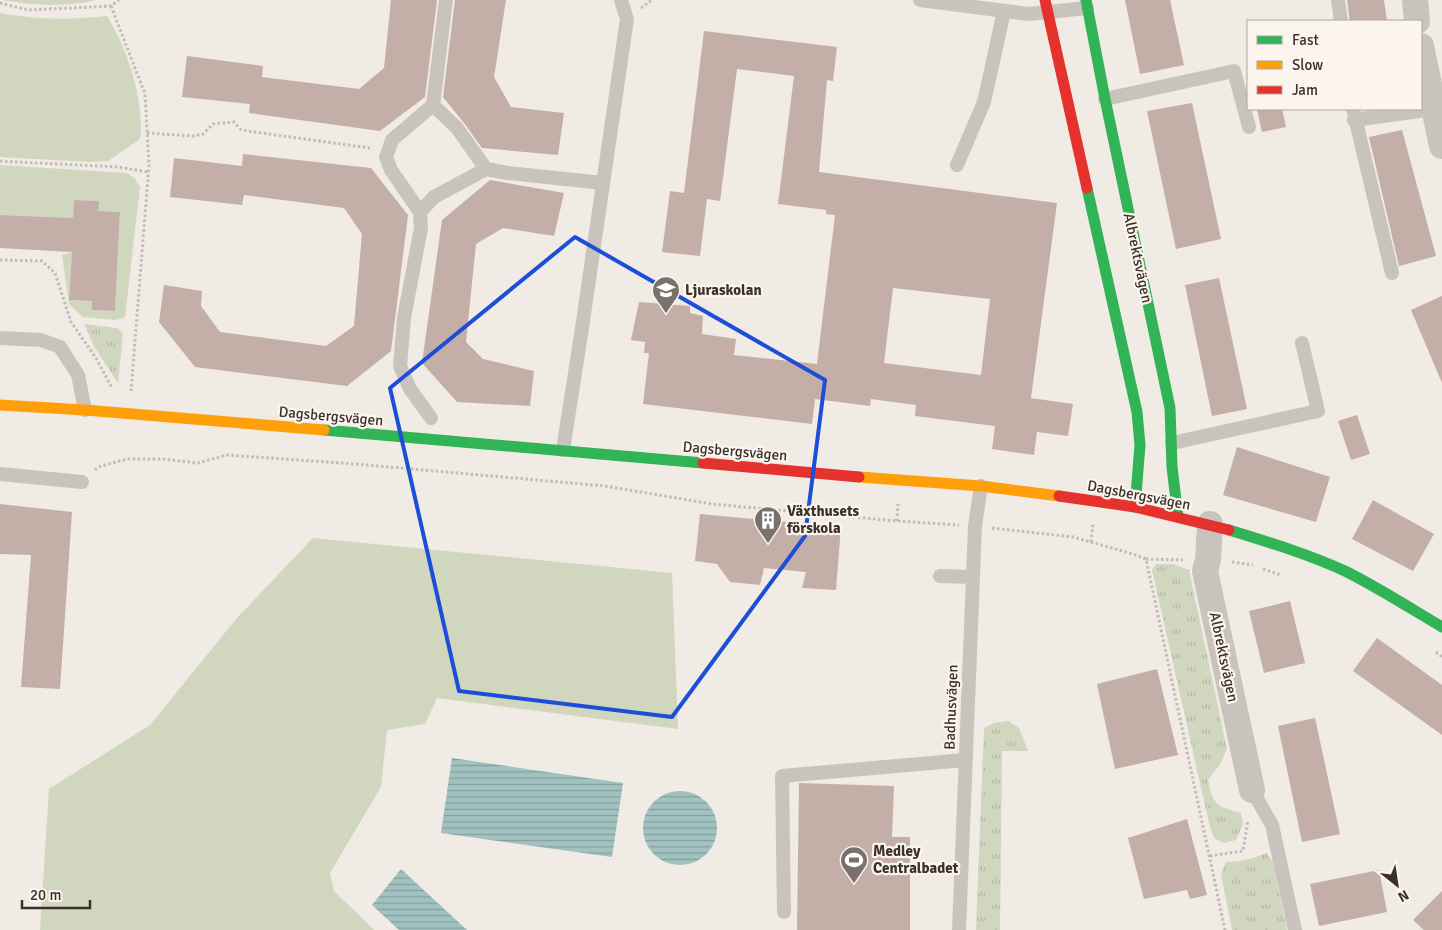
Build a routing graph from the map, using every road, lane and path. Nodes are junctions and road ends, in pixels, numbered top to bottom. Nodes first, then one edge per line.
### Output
1 (119, 0) edge
2 (446, 0) edge
3 (622, 0) edge
4 (920, 0) edge
5 (1338, 0) edge
6 (1415, 0) edge
7 (0, 3) edge
8 (1086, 4) edge
9 (111, 6) junction
10 (1046, 7) edge
11 (1004, 11) junction
12 (1341, 20) edge
13 (1417, 20) edge
14 (1422, 51) edge
15 (1105, 100) junction
16 (434, 104) junction
17 (1434, 109) junction
18 (1418, 110) edge
19 (1422, 110) edge
20 (1354, 114) edge
21 (1248, 127) dead end
22 (147, 133) junction
23 (1442, 146) edge
24 (389, 150) junction
25 (0, 161) edge
26 (957, 165) dead end
27 (486, 169) junction
28 (148, 172) junction
29 (603, 183) junction
30 (420, 212) junction
31 (0, 260) edge
32 (1392, 273) dead end
33 (0, 338) edge
34 (1302, 343) dead end
35 (112, 389) dead end
36 (0, 405) edge
37 (85, 410) junction
38 (130, 414) junction
39 (431, 418) dead end
40 (1172, 443) junction
41 (562, 450) junction
42 (0, 474) edge
43 (82, 482) joint
44 (605, 486) dead end
45 (981, 486) junction
46 (1136, 507) junction
47 (1178, 517) junction
48 (1210, 524) junction
49 (1146, 559) dead end
50 (1208, 560) junction
51 (940, 576) dead end
52 (1286, 576) dead end
53 (973, 577) junction
54 (1442, 628) edge
55 (1430, 647) dead end
56 (1442, 657) edge
57 (965, 760) junction
58 (1252, 790) joint
59 (1244, 851) dead end
60 (784, 912) dead end
61 (959, 930) edge
62 (1225, 930) edge
63 (1295, 930) edge

1 - 9 path
2 - 16 lane
3 - 29 lane
4 - 11 lane
5 - 12 lane
6 - 13 street
7 - 9 path
8 - 10 lane
8 - 15 street, Albrektsvägen
9 - 22 path
10 - 11 lane
10 - 46 street
11 - 26 lane
14 - 17 street
15 - 21 lane
15 - 40 street, Albrektsvägen
16 - 24 lane
16 - 27 lane
17 - 19 lane
17 - 23 street
18 - 20 lane
20 - 32 lane
22 - 24 path
22 - 28 path
24 - 30 lane
25 - 28 path
27 - 29 lane
27 - 30 lane
28 - 38 path
29 - 41 lane
30 - 39 lane
31 - 35 path
33 - 37 lane
34 - 40 lane
36 - 37 street, Dagsbergsvägen
37 - 38 street, Dagsbergsvägen
38 - 41 street, Dagsbergsvägen
40 - 47 street, Albrektsvägen
41 - 45 street, Dagsbergsvägen
42 - 43 lane
43 - 44 path
45 - 46 street, Dagsbergsvägen
45 - 53 lane, Badhusvägen
46 - 47 street, Dagsbergsvägen
47 - 48 street, Dagsbergsvägen
48 - 50 street, Albrektsvägen
48 - 54 street, Dagsbergsvägen
49 - 50 path
50 - 52 path
50 - 58 street, Albrektsvägen
51 - 53 lane
53 - 57 lane, Badhusvägen
55 - 56 path
57 - 60 lane
57 - 61 lane, Badhusvägen
58 - 63 lane
59 - 62 path

